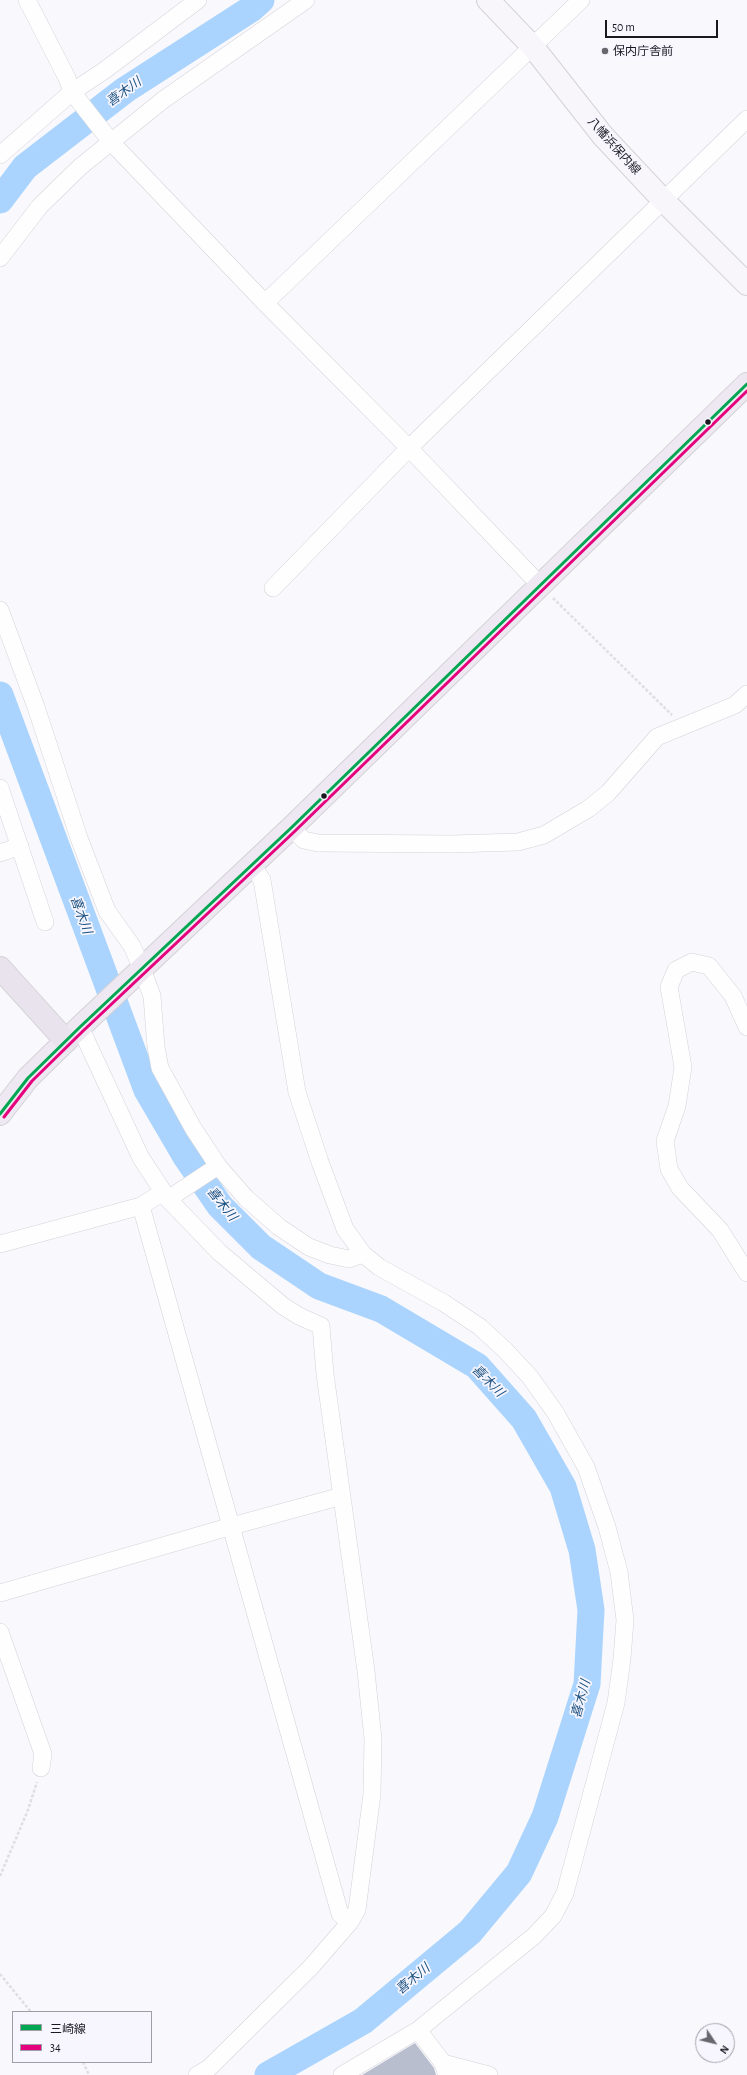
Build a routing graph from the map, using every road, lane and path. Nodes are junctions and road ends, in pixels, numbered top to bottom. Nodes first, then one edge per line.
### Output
1 (27, 0) edge
2 (198, 0) edge
3 (306, 0) edge
4 (488, 0) edge
5 (581, 0) edge
6 (533, 47) junction
7 (74, 94) junction
8 (747, 119) edge
9 (110, 140) junction
10 (0, 155) edge
11 (663, 200) junction
12 (0, 258) edge
13 (747, 284) edge
14 (265, 304) junction
15 (747, 384) edge
16 (409, 448) junction
17 (540, 585) junction
18 (273, 588) dead end
19 (0, 610) edge
20 (743, 704) edge
21 (683, 725) junction
22 (0, 788) edge
23 (291, 828) junction
24 (20, 846) junction
25 (0, 853) edge
26 (252, 865) junction
27 (45, 922) dead end
28 (0, 968) edge
29 (138, 974) junction
30 (747, 1027) edge
31 (78, 1029) junction
32 (0, 1114) edge
33 (215, 1169) junction
34 (168, 1196) junction
35 (141, 1206) junction
36 (0, 1244) edge
37 (363, 1254) junction
38 (747, 1273) edge
39 (342, 1496) junction
40 (232, 1526) junction
41 (0, 1594) edge
42 (0, 1632) edge
43 (41, 1768) joint
44 (0, 1876) edge
45 (350, 1922) junction
46 (0, 1974) edge
47 (31, 2011) edge
48 (418, 2030) junction
49 (83, 2063) edge
50 (445, 2069) edge
51 (89, 2075) edge
52 (198, 2075) edge
53 (342, 2075) edge
54 (489, 2075) edge

1 - 7 street
2 - 7 street
3 - 9 street
4 - 6 main road, 八幡浜保内線
5 - 6 street
6 - 11 main road, 八幡浜保内線
6 - 14 street
7 - 9 street
7 - 10 street
8 - 11 street
9 - 12 street
9 - 14 street
11 - 13 main road, 八幡浜保内線
11 - 16 street
14 - 16 street
15 - 17 highway
16 - 17 street
16 - 18 street
17 - 21 path
17 - 23 highway
19 - 29 street
20 - 21 street
21 - 23 street
22 - 24 street
23 - 26 highway
24 - 25 street
24 - 27 street
26 - 29 highway
26 - 37 street
28 - 31 highway
29 - 31 highway
29 - 33 street
30 - 38 street
31 - 32 highway
31 - 34 street
33 - 34 street
33 - 37 street
34 - 35 street
34 - 39 street
35 - 36 street
35 - 40 street
37 - 48 street
39 - 40 street
39 - 45 street
40 - 41 street
40 - 45 street
42 - 43 street
43 - 44 path
45 - 52 street
46 - 47 path
48 - 50 street
48 - 53 street
49 - 51 path
50 - 54 street

